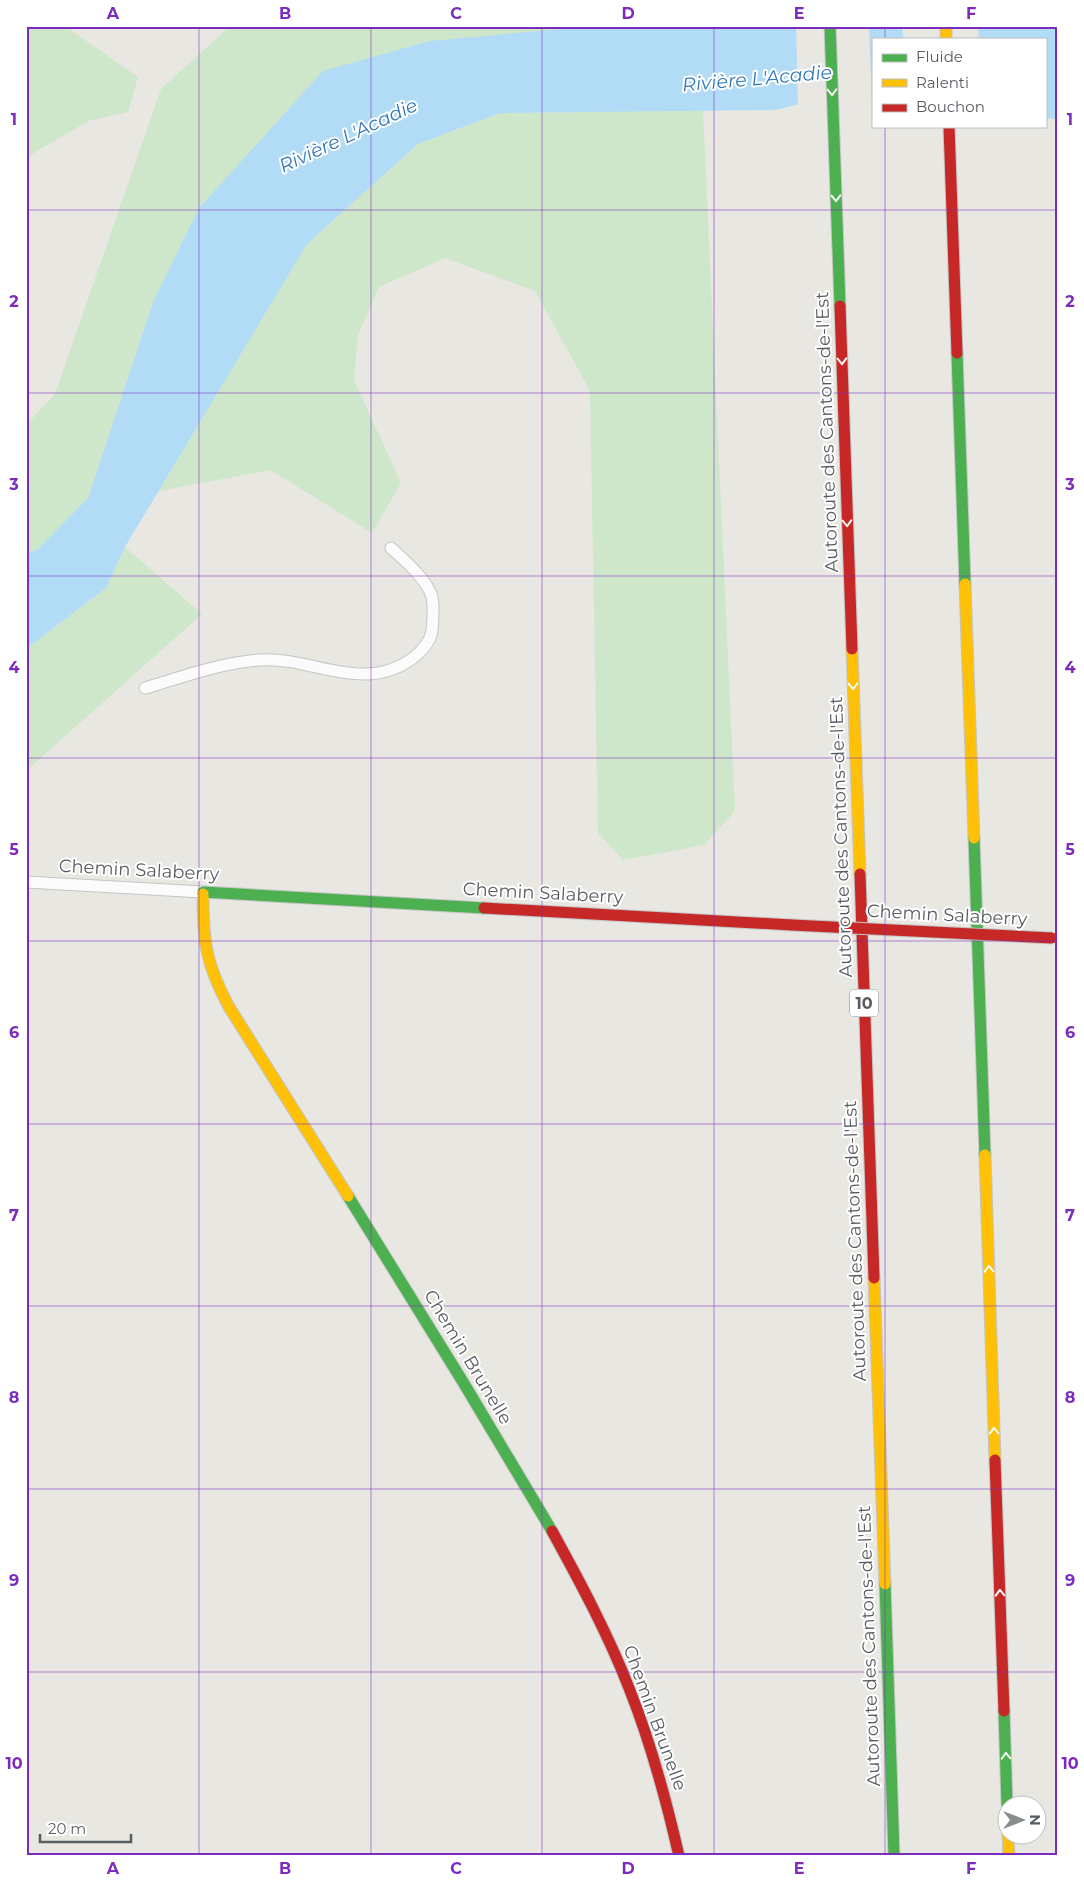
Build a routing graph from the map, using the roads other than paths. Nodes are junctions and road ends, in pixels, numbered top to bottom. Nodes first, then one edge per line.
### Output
1 (830, 26) edge
2 (949, 128) edge
3 (391, 548) dead end
4 (145, 688) dead end
5 (26, 882) edge
6 (203, 892) junction
7 (1055, 938) edge
8 (1007, 1794) edge
9 (679, 1856) edge
10 (894, 1856) edge

1 -> 10 main road, Autoroute des Cantons-de-l'Est / 10
8 -> 2 main road
3 - 4 lane
5 - 6 lane, Chemin Salaberry
6 - 7 main road, Chemin Salaberry, bridge
6 - 9 main road, Chemin Brunelle

